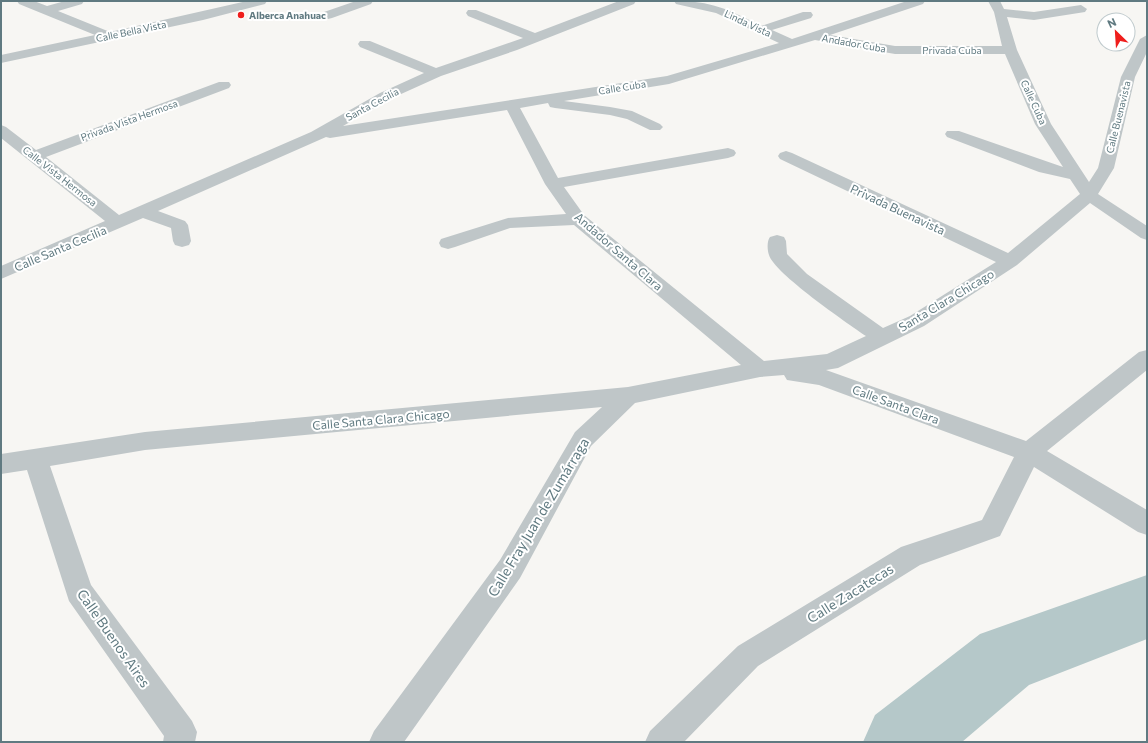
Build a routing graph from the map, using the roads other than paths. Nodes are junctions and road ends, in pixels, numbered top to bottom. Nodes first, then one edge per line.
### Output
1 (23, 1) edge
2 (78, 1) edge
3 (261, 1) edge
4 (367, 1) edge
5 (630, 1) edge
6 (680, 1) edge
7 (919, 1) edge
8 (997, 7) edge
9 (1081, 9) dead end
10 (45, 11) junction
11 (472, 13) dead end
12 (328, 15) dead end
13 (807, 15) dead end
14 (760, 30) junction
15 (109, 36) junction
16 (814, 36) junction
17 (535, 38) junction
18 (1147, 39) edge
19 (792, 43) junction
20 (365, 44) dead end
21 (895, 50) joint
22 (1010, 50) junction
23 (1, 59) edge
24 (436, 73) junction
25 (224, 85) dead end
26 (534, 100) junction
27 (511, 104) junction
28 (655, 127) dead end
29 (1, 130) edge
30 (953, 134) dead end
31 (317, 135) junction
32 (728, 153) dead end
33 (34, 156) junction
34 (786, 156) dead end
35 (1077, 176) junction
36 (553, 184) junction
37 (1089, 195) junction
38 (143, 212) junction
39 (578, 219) junction
40 (119, 223) junction
41 (1147, 234) edge
42 (182, 241) dead end
43 (777, 241) dead end
44 (448, 243) dead end
45 (1010, 261) junction
46 (1, 274) edge
47 (881, 337) junction
48 (1147, 358) edge
49 (760, 369) junction
50 (628, 396) junction
51 (1028, 452) junction
52 (35, 458) junction
53 (1, 464) edge
54 (1147, 524) edge
55 (178, 742) edge
56 (385, 742) edge
57 (661, 742) edge

1 - 10 street
2 - 10 street
3 - 15 street, Calle Bella Vista
4 - 12 street
5 - 17 street, Santa Cecilia
6 - 14 street, Linda Vista
7 - 16 street, Calle Cuba
8 - 9 street
8 - 22 street, Calle Cuba
10 - 15 street
11 - 17 street
13 - 14 street
14 - 19 street, Linda Vista
15 - 23 street, Calle Bella Vista
16 - 19 street, Calle Cuba
16 - 21 street, Andador Cuba
17 - 24 street, Santa Cecilia
18 - 37 street, Calle Buenavista
19 - 26 street, Calle Cuba
20 - 24 street
21 - 22 street, Privada Cuba
22 - 35 street, Calle Cuba
24 - 31 street, Santa Cecilia
25 - 33 street, Privada Vista Hermosa
26 - 27 street, Calle Cuba
26 - 28 street
27 - 31 street, Calle Cuba
27 - 36 street, Andador Santa Clara
29 - 33 street, Calle Vista Hermosa
30 - 35 street
31 - 38 street, Santa Cecilia
32 - 36 street
33 - 40 street, Calle Vista Hermosa
34 - 45 street, Privada Buenavista
35 - 37 street, Calle Cuba
36 - 39 street, Andador Santa Clara
37 - 41 street
37 - 45 street, Santa Clara Chicago
38 - 40 street, Santa Cecilia
38 - 42 street
39 - 44 street
39 - 49 street, Andador Santa Clara
40 - 46 street, Calle Santa Cecilia
43 - 47 street
45 - 47 street, Santa Clara Chicago
47 - 49 street, Santa Clara Chicago
48 - 51 street
49 - 50 street, Calle Santa Clara Chicago
49 - 51 street, Calle Santa Clara
50 - 52 street, Calle Santa Clara Chicago
50 - 56 street, Calle Fray Juan de Zumárraga
51 - 54 street, Calle Santa Clara
51 - 57 street, Calle Zacatecas
52 - 53 street, Calle Santa Clara Chicago
52 - 55 street, Calle Buenos Aires

